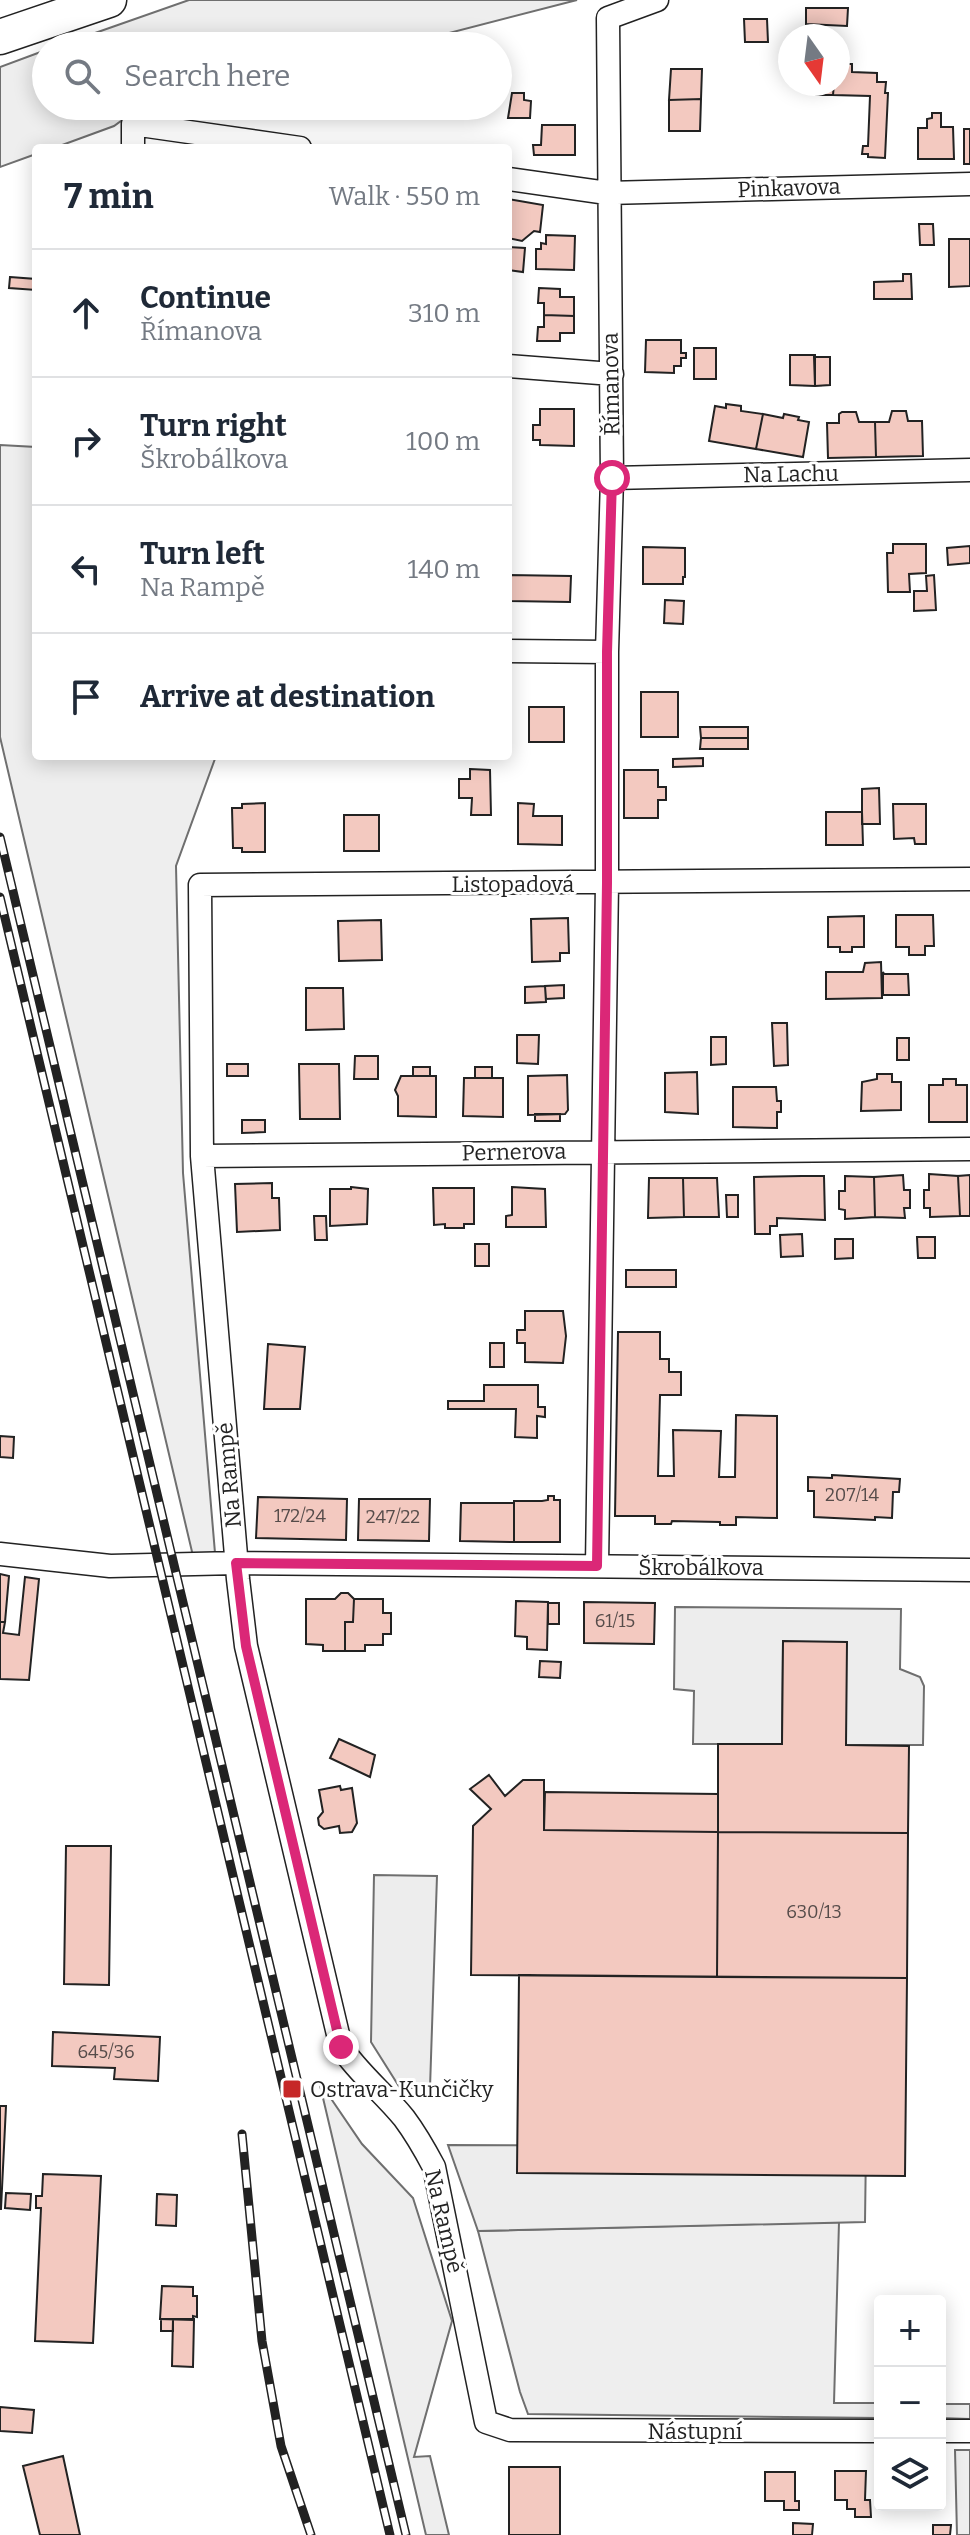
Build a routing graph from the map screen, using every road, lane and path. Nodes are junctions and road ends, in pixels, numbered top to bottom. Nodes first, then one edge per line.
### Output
1 (109, 0) edge
2 (657, 0) edge
3 (2, 36) edge
4 (133, 144) edge
5 (272, 144) edge
6 (512, 180) edge
7 (970, 184) edge
8 (607, 193) junction
9 (512, 366) edge
10 (612, 374) junction
11 (970, 470) edge
12 (612, 478) junction
13 (512, 651) edge
14 (607, 652) junction
15 (970, 879) edge
16 (607, 883) junction
17 (200, 885) joint
18 (970, 1149) edge
19 (603, 1151) junction
20 (202, 1156) junction
21 (0, 1554) edge
22 (236, 1563) junction
23 (597, 1566) junction
24 (970, 1570) edge
25 (510, 2430) joint
26 (874, 2431) edge
27 (946, 2431) edge
28 (970, 2431) edge

1 - 3 main road
2 - 8 street, Římanova
4 - 5 street
6 - 8 street, Pinkavova
7 - 8 street, Pinkavova
8 - 10 street, Římanova
9 - 10 street
10 - 12 street, Římanova
11 - 12 street, Na Lachu
12 - 14 street, Římanova
13 - 14 street
14 - 16 street, Římanova
15 - 16 street, Listopadová
16 - 17 street, Listopadová
16 - 19 street, Římanova
17 - 20 street, Na Rampě
18 - 19 street, Pernerova
19 - 20 street, Pernerova
19 - 23 street, Římanova
20 - 22 street, Na Rampě
21 - 22 street, Škrobálkova
22 - 23 street, Škrobálkova
22 - 25 street, Na Rampě
23 - 24 street, Škrobálkova
25 - 26 street, Nástupní
27 - 28 street

